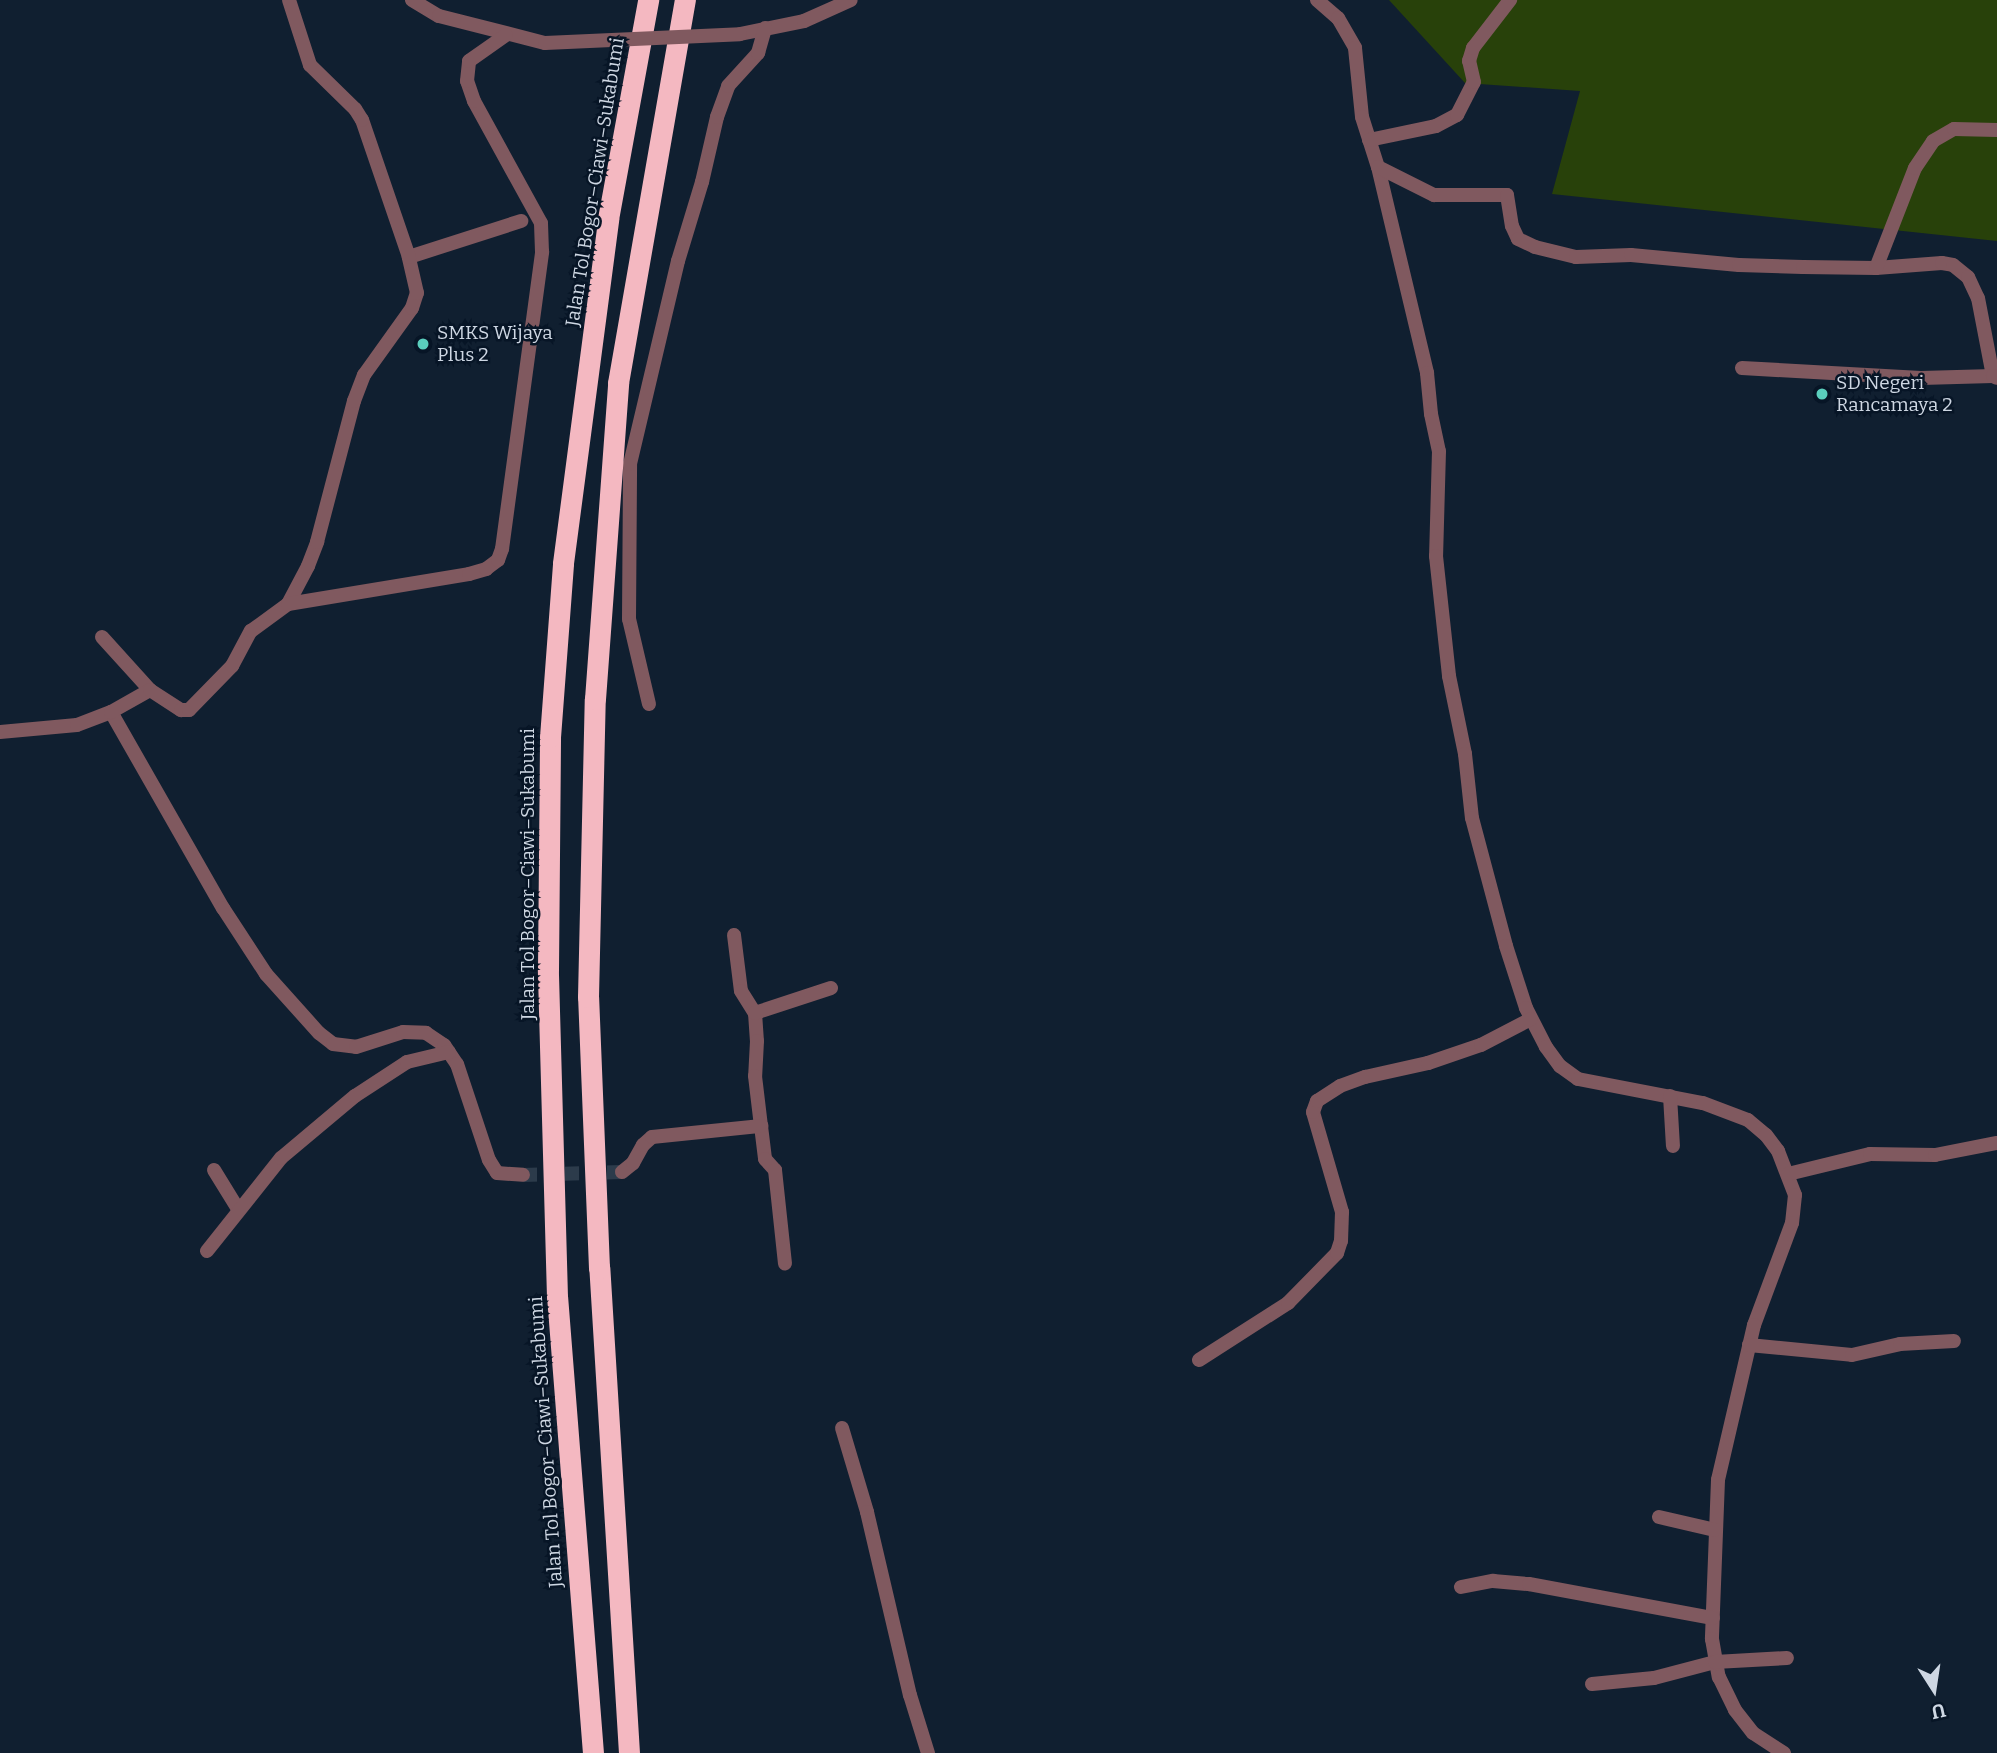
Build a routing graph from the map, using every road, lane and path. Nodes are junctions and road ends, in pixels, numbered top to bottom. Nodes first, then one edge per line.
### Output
1 (289, 0) edge
2 (412, 0) edge
3 (648, 0) edge
4 (685, 0) edge
5 (851, 0) edge
6 (1317, 0) edge
7 (1510, 0) edge
8 (765, 28) junction
9 (506, 36) junction
10 (1997, 130) edge
11 (1369, 140) junction
12 (1378, 167) junction
13 (521, 221) dead end
14 (409, 257) junction
15 (1876, 268) junction
16 (1742, 368) dead end
17 (1995, 377) edge
18 (288, 604) junction
19 (102, 638) dead end
20 (150, 690) junction
21 (649, 704) dead end
22 (111, 712) junction
23 (0, 732) edge
24 (734, 935) dead end
25 (831, 988) dead end
26 (755, 1013) junction
27 (1531, 1019) junction
28 (449, 1052) junction
29 (1670, 1096) junction
30 (761, 1126) junction
31 (1997, 1143) edge
32 (1673, 1146) dead end
33 (214, 1170) dead end
34 (622, 1172) dead end
35 (1788, 1174) junction
36 (523, 1175) tunnel mouth
37 (238, 1209) junction
38 (207, 1251) dead end
39 (785, 1263) dead end
40 (1954, 1341) dead end
41 (1749, 1345) junction
42 (1199, 1360) dead end
43 (842, 1429) dead end
44 (1659, 1517) dead end
45 (1714, 1530) junction
46 (1461, 1587) dead end
47 (1713, 1618) junction
48 (1787, 1658) dead end
49 (1715, 1662) junction
50 (1592, 1684) dead end
51 (1779, 1752) edge
52 (593, 1753) edge
53 (629, 1753) edge
54 (928, 1753) edge

1 - 14 street
2 - 9 street
3 - 52 highway, Jalan Tol Bogor–Ciawi–Sukabumi
4 - 53 highway
5 - 8 street
6 - 11 street
7 - 11 street
8 - 9 street, bridge
8 - 21 street
9 - 18 street
10 - 15 street
11 - 12 street
12 - 15 street
12 - 27 street
13 - 14 street
14 - 18 street
15 - 17 street
16 - 17 street
18 - 20 street
19 - 20 street
20 - 22 street
22 - 23 street
22 - 28 street
24 - 26 street
25 - 26 street
26 - 30 street
27 - 29 street
27 - 42 street
28 - 36 street
28 - 37 street
29 - 32 street
29 - 35 street
30 - 34 street
30 - 39 street
31 - 35 street
33 - 37 street
35 - 41 street
37 - 38 street
40 - 41 street
41 - 45 street
43 - 54 street
44 - 45 street
45 - 47 street
46 - 47 street
47 - 49 street
48 - 49 street
49 - 50 street
49 - 51 street

